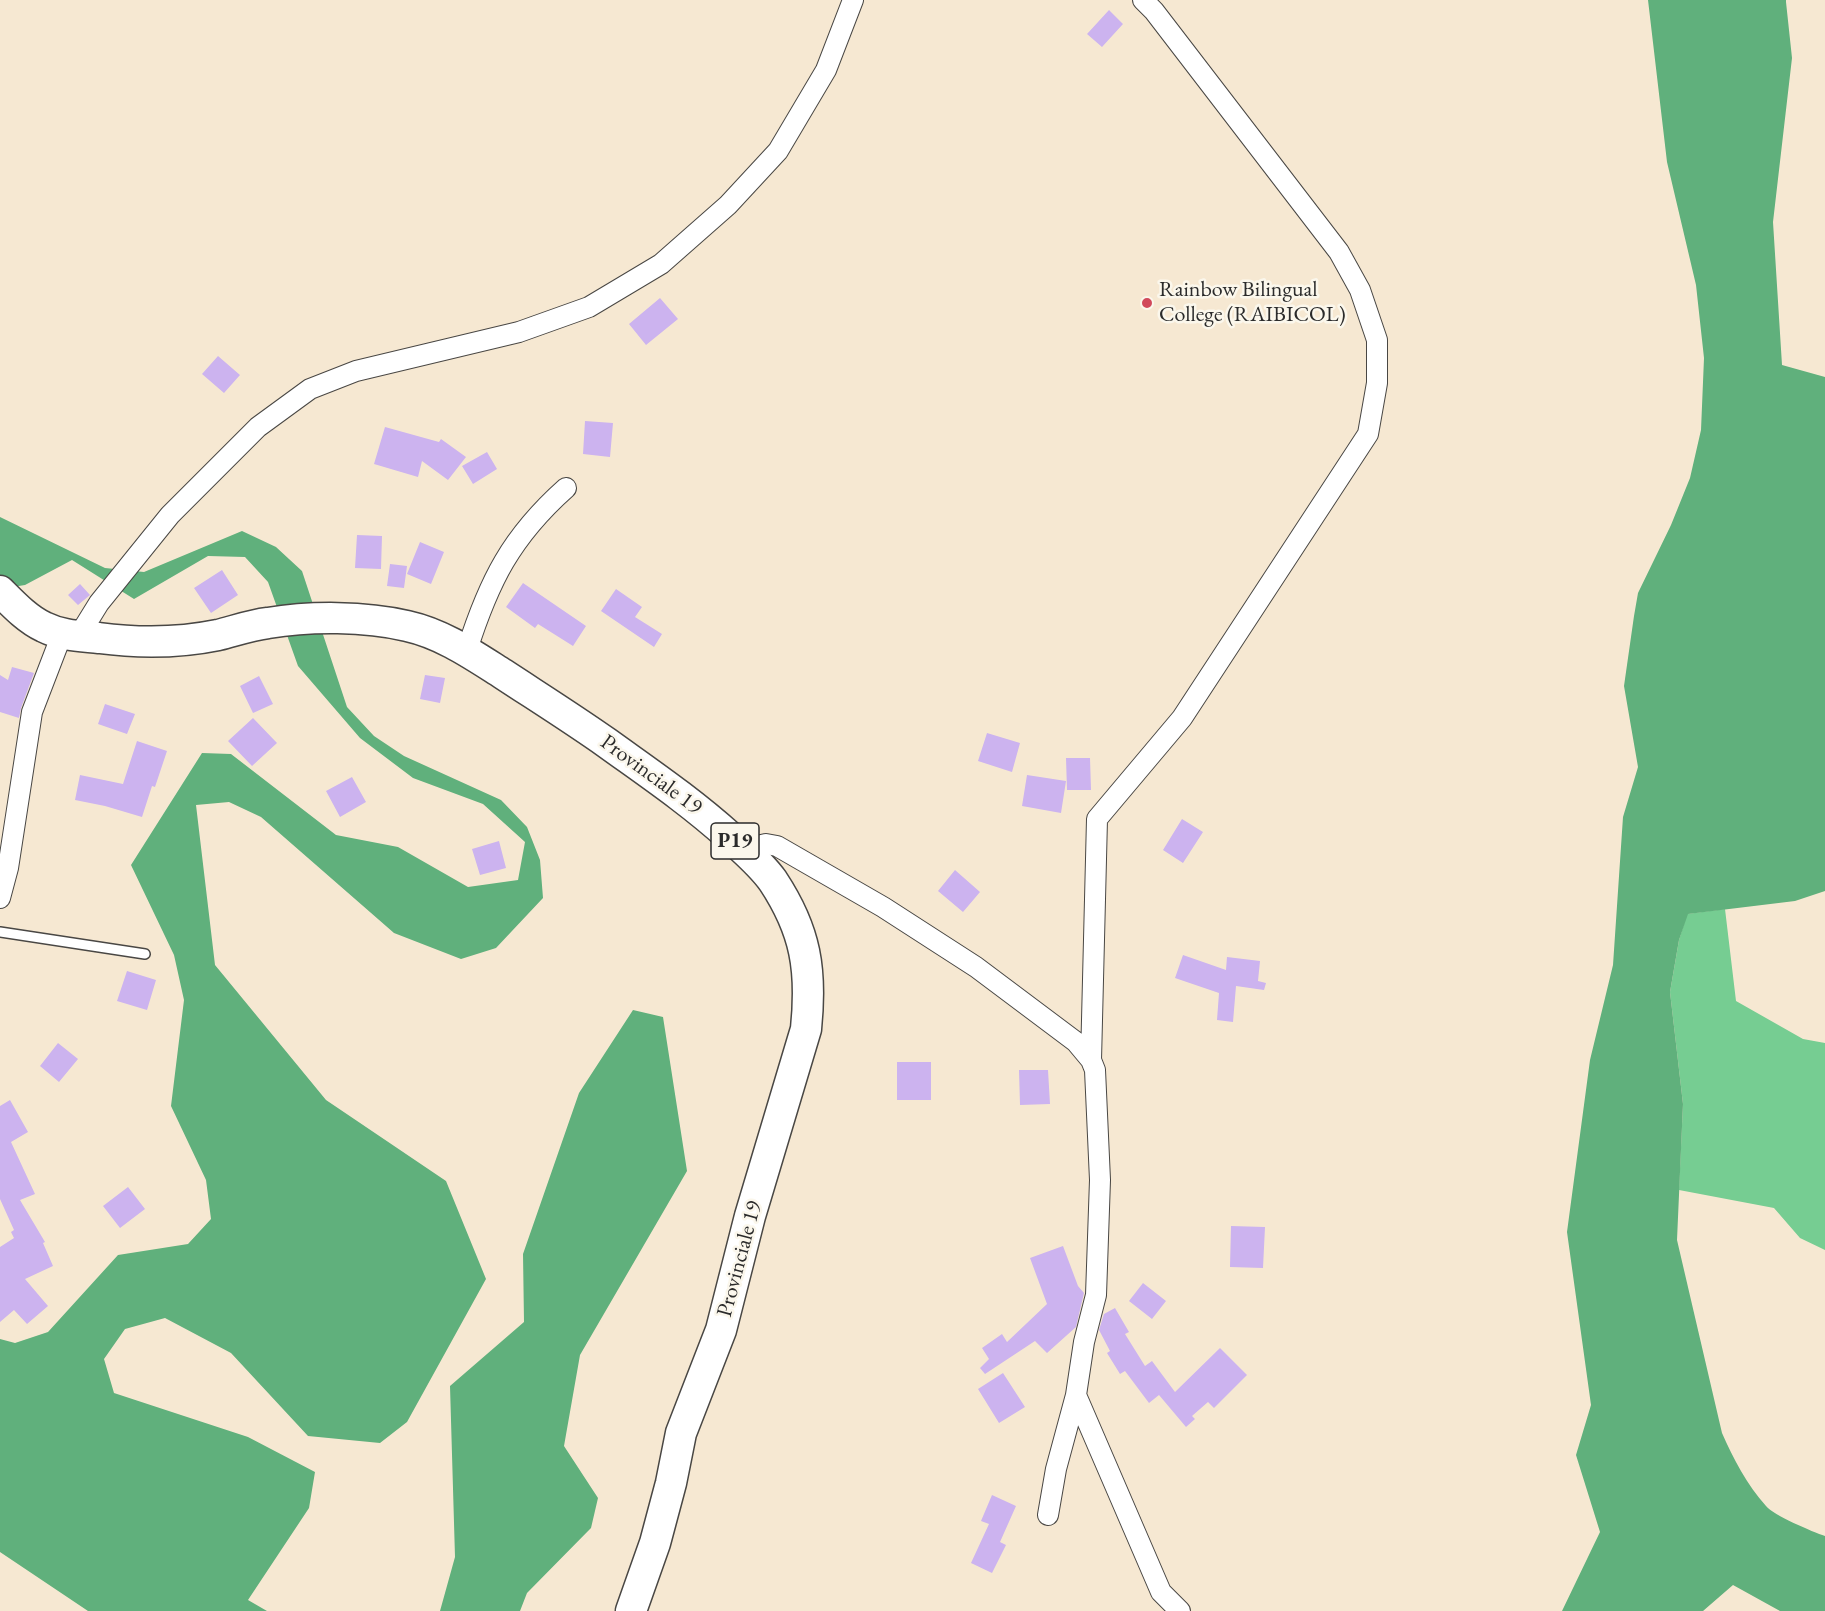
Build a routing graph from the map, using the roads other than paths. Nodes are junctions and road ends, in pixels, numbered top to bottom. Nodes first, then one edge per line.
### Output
1 (853, 0) edge
2 (1143, 0) edge
3 (566, 488) dead end
4 (0, 591) edge
5 (70, 636) junction
6 (467, 650) junction
7 (744, 849) junction
8 (0, 898) edge
9 (0, 932) edge
10 (145, 954) dead end
11 (1091, 1060) junction
12 (1076, 1395) junction
13 (1048, 1515) dead end
14 (631, 1611) edge
15 (1180, 1611) edge

1 - 5 street
2 - 11 street
3 - 6 street
4 - 5 main road, Provinciale 19 / P19
5 - 6 main road, Provinciale 19 / P19
5 - 8 street
6 - 7 main road, Provinciale 19 / P19
7 - 11 street
7 - 14 main road, Provinciale 19 / P19
9 - 10 lane
11 - 12 street
12 - 13 street
12 - 15 street

